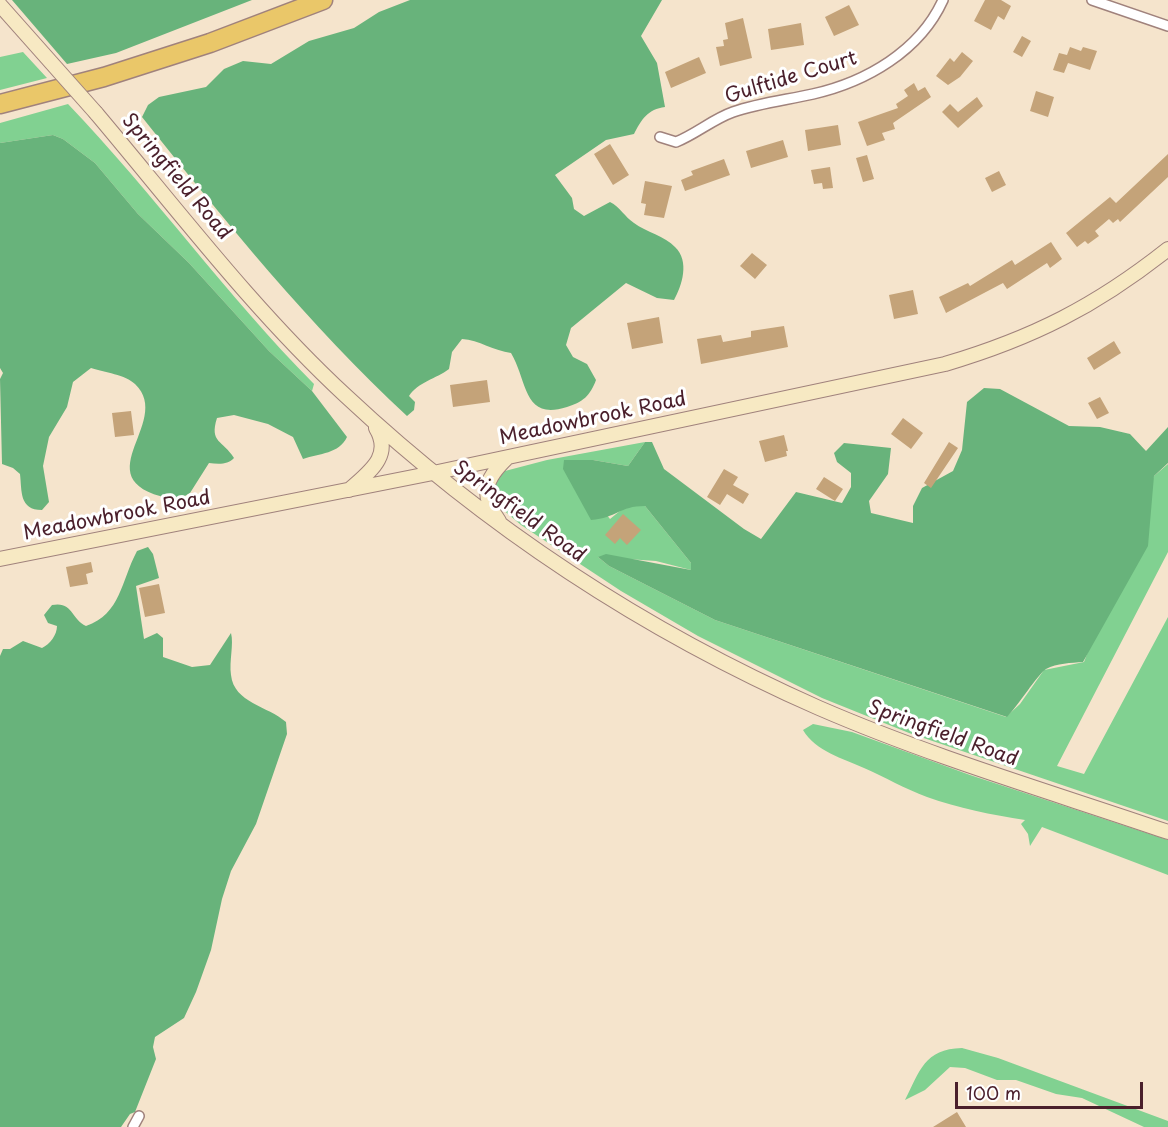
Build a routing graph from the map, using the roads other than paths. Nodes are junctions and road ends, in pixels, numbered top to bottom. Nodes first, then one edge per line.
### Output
1 (323, 0) edge
2 (943, 0) edge
3 (1092, 0) edge
4 (0, 5) edge
5 (1168, 26) edge
6 (0, 104) edge
7 (660, 137) dead end
8 (1168, 249) edge
9 (371, 418) junction
10 (509, 456) junction
11 (433, 473) junction
12 (349, 490) junction
13 (505, 529) junction
14 (0, 559) edge
15 (1168, 832) edge
16 (139, 1116) dead end
17 (133, 1127) edge

1 - 6 highway
2 - 7 street, Gulftide Court
3 - 5 street
4 - 9 main road, Springfield Road, bridge
8 - 10 main road, Meadowbrook Road
9 - 11 main road, Springfield Road
9 - 12 main road
10 - 11 main road, Meadowbrook Road
10 - 13 main road
11 - 12 main road, Meadowbrook Road
11 - 13 main road, Springfield Road
12 - 14 main road, Meadowbrook Road
13 - 15 main road, Springfield Road
16 - 17 street

